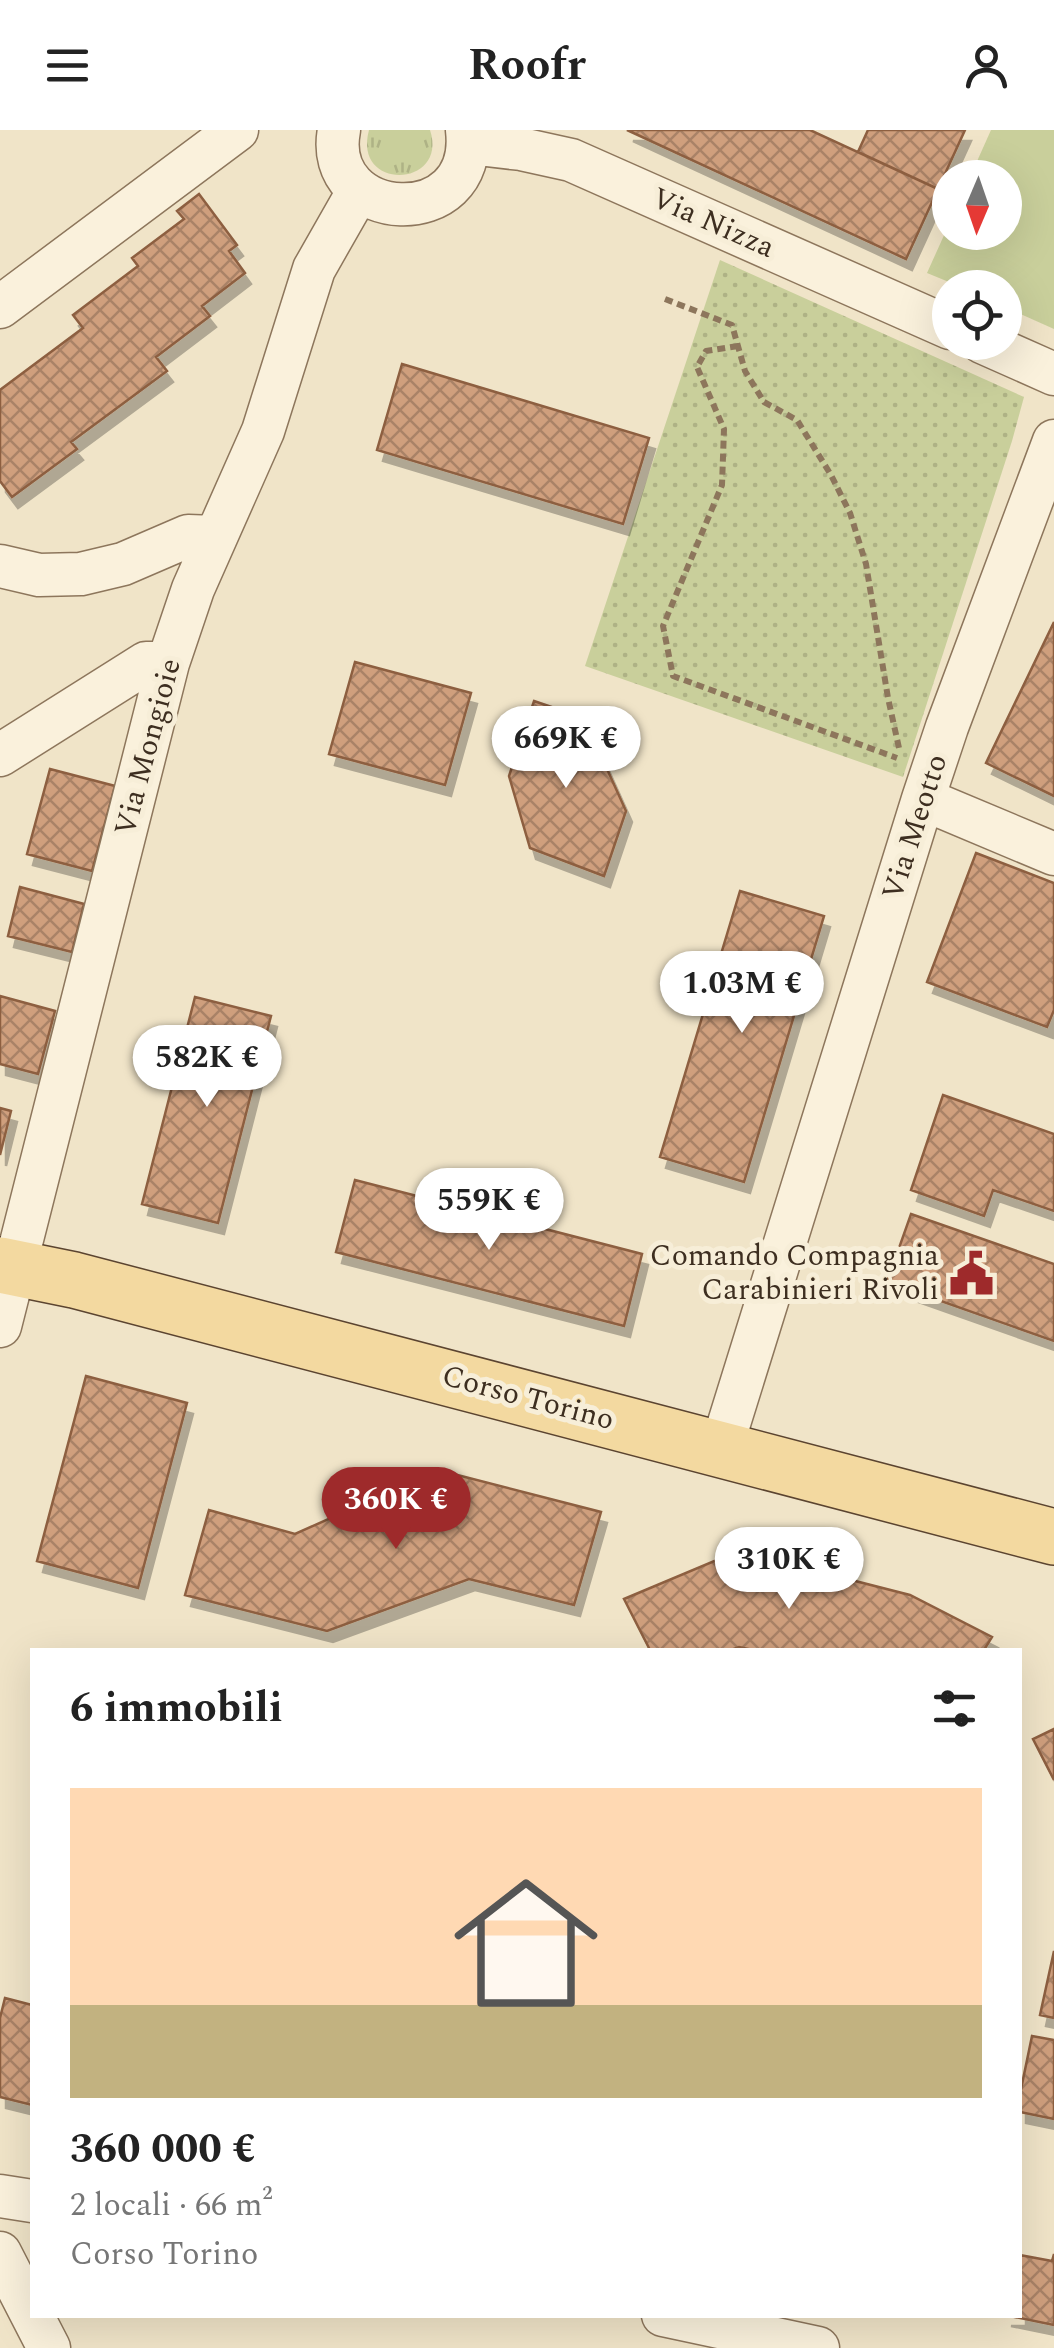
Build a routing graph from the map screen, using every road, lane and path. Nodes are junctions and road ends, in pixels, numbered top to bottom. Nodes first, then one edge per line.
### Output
1 (237, 130) edge
2 (339, 130) edge
3 (468, 137) edge
4 (359, 190) junction
5 (665, 300) dead end
6 (0, 307) edge
7 (932, 320) edge
8 (738, 346) junction
9 (1022, 360) edge
10 (1054, 374) edge
11 (1054, 441) edge
12 (216, 536) junction
13 (0, 566) edge
14 (168, 662) junction
15 (0, 755) edge
16 (923, 799) junction
17 (1054, 854) edge
18 (8, 1266) edge
19 (0, 1326) edge
20 (721, 1448) junction
21 (1054, 1537) edge
22 (0, 2196) edge
23 (30, 2201) edge
24 (0, 2253) edge
25 (30, 2311) edge
26 (34, 2318) edge
27 (677, 2318) edge
28 (49, 2348) edge
29 (818, 2348) edge

1 - 6 street
2 - 4 street
3 - 4 street
3 - 7 street, Via Nizza
4 - 12 street, Via Mongioie
5 - 8 path
8 - 8 path
9 - 10 street
11 - 16 street, Via Meotto
12 - 13 street
12 - 14 street, Via Mongioie
14 - 15 street
14 - 18 street, Via Mongioie
16 - 17 street
16 - 20 street, Via Meotto
18 - 19 street, Via Mongioie
18 - 20 main road, Corso Torino
20 - 21 main road, Corso Torino
22 - 23 street
24 - 25 street
26 - 28 street
27 - 29 street

